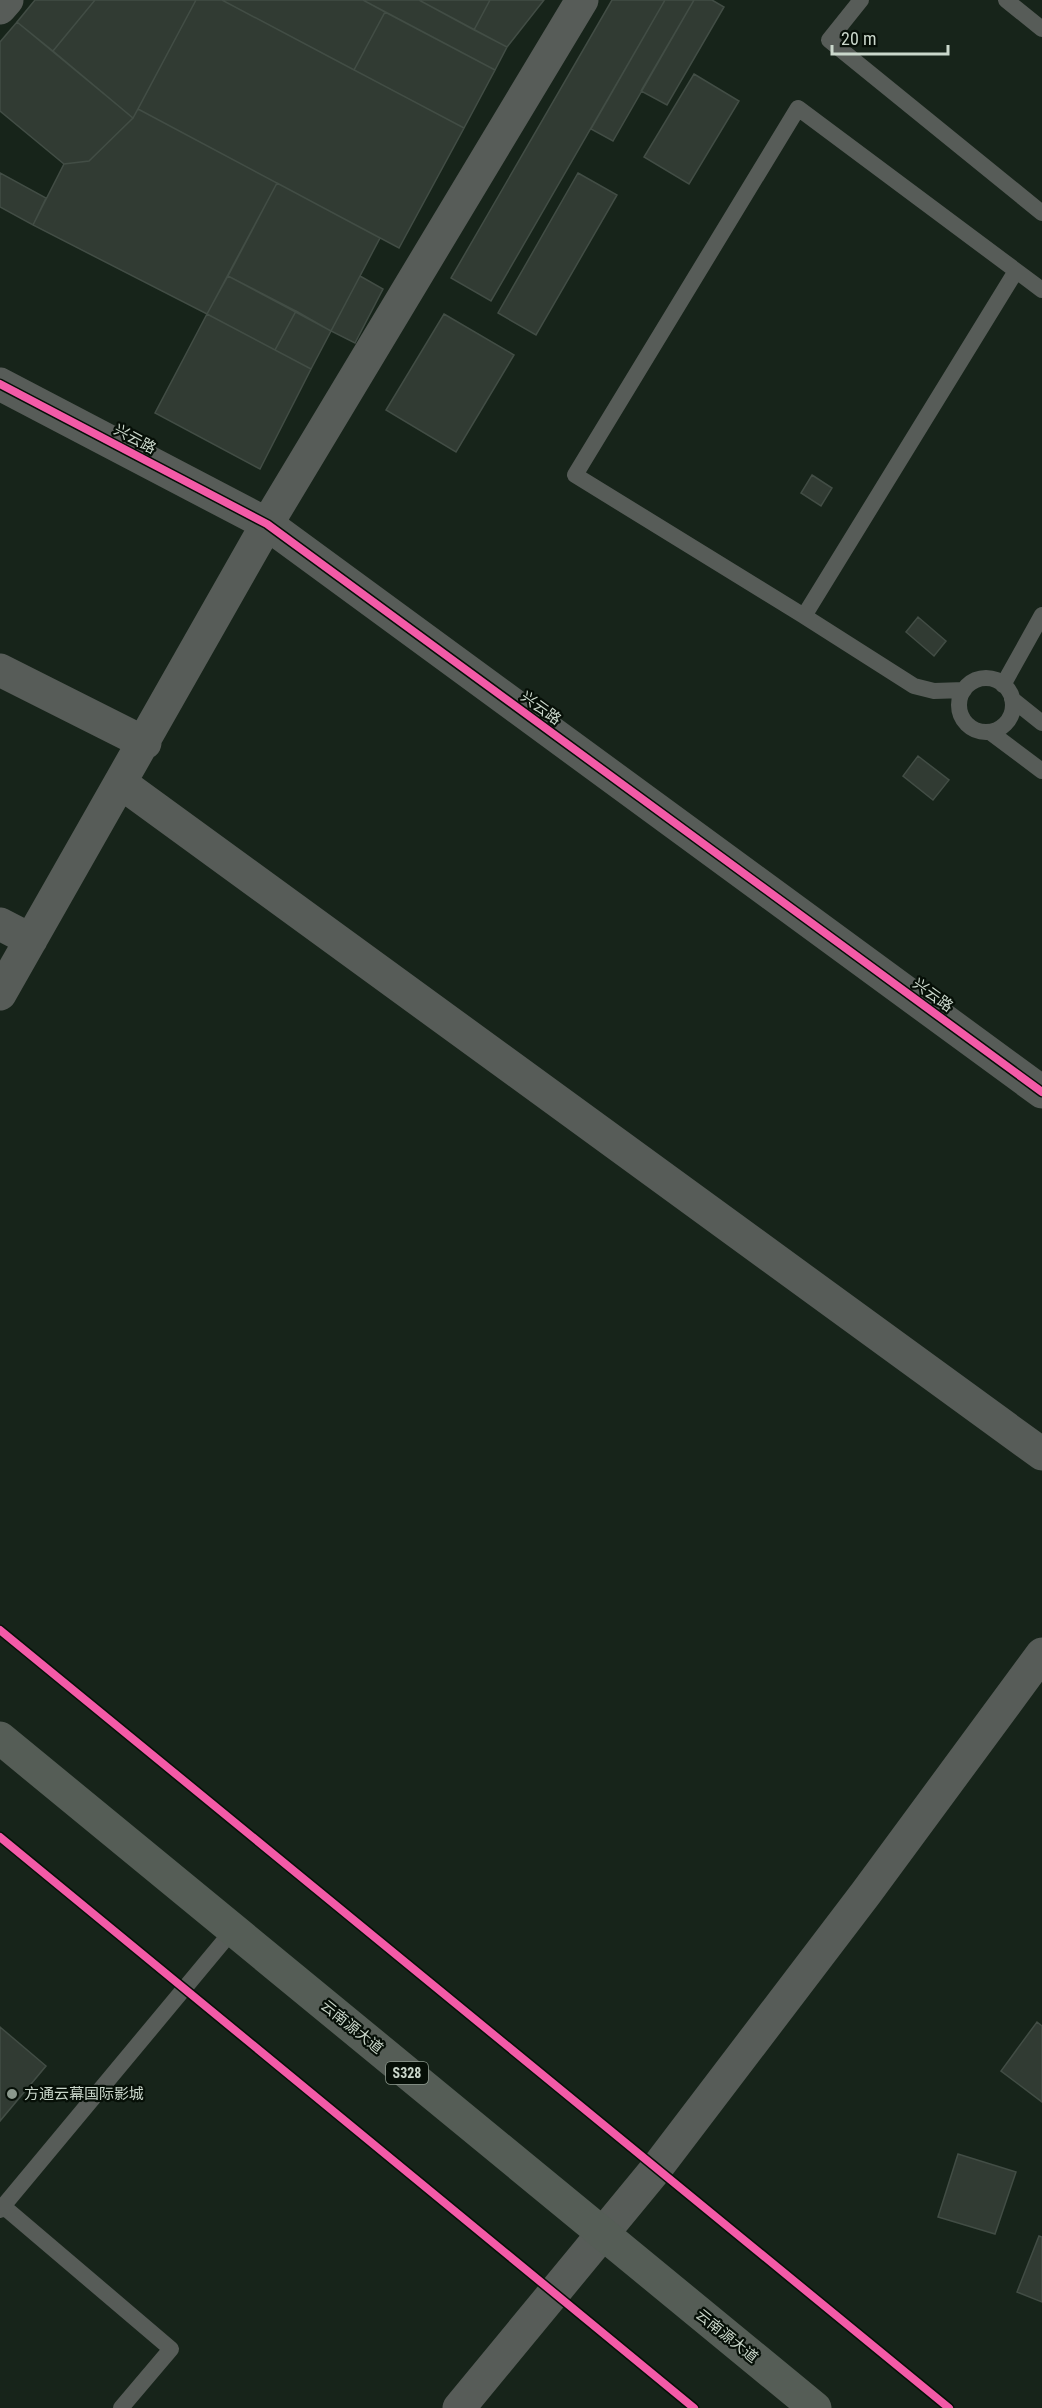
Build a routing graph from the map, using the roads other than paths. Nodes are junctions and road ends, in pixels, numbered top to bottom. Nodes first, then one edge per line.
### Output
1 (7, 0) edge
2 (582, 0) edge
3 (861, 0) edge
4 (1006, 0) edge
5 (0, 8) edge
6 (1042, 29) edge
7 (1042, 213) edge
8 (1016, 271) junction
9 (1042, 290) edge
10 (0, 384) edge
11 (267, 524) junction
12 (1042, 615) edge
13 (804, 616) junction
14 (0, 670) edge
15 (1003, 685) junction
16 (964, 690) junction
17 (1012, 699) junction
18 (1042, 723) edge
19 (990, 732) junction
20 (145, 743) junction
21 (1042, 771) edge
22 (122, 783) junction
23 (0, 924) edge
24 (31, 940) junction
25 (0, 994) edge
26 (1042, 1092) edge
27 (1042, 1454) edge
28 (1042, 1654) edge
29 (0, 1738) edge
30 (233, 1930) junction
31 (2, 2208) edge
32 (602, 2233) junction
33 (121, 2408) edge
34 (459, 2408) edge
35 (815, 2408) edge

1 - 5 street
2 - 11 street
3 - 7 lane
4 - 6 lane
8 - 9 lane
8 - 13 lane
8 - 13 lane
10 - 11 street, 兴云路
11 - 20 street
11 - 26 street, 兴云路
12 - 15 lane
13 - 16 lane
14 - 20 street
15 - 16 lane
15 - 17 lane
16 - 19 lane
17 - 18 lane
17 - 19 lane
19 - 21 lane
20 - 22 street
22 - 24 street
22 - 27 street
23 - 24 street
24 - 25 street
28 - 32 street
29 - 30 main road, 云南源大道 / S328
30 - 31 lane
30 - 32 main road, 云南源大道 / S328
31 - 33 lane
32 - 34 street
32 - 35 main road, 云南源大道 / S328

